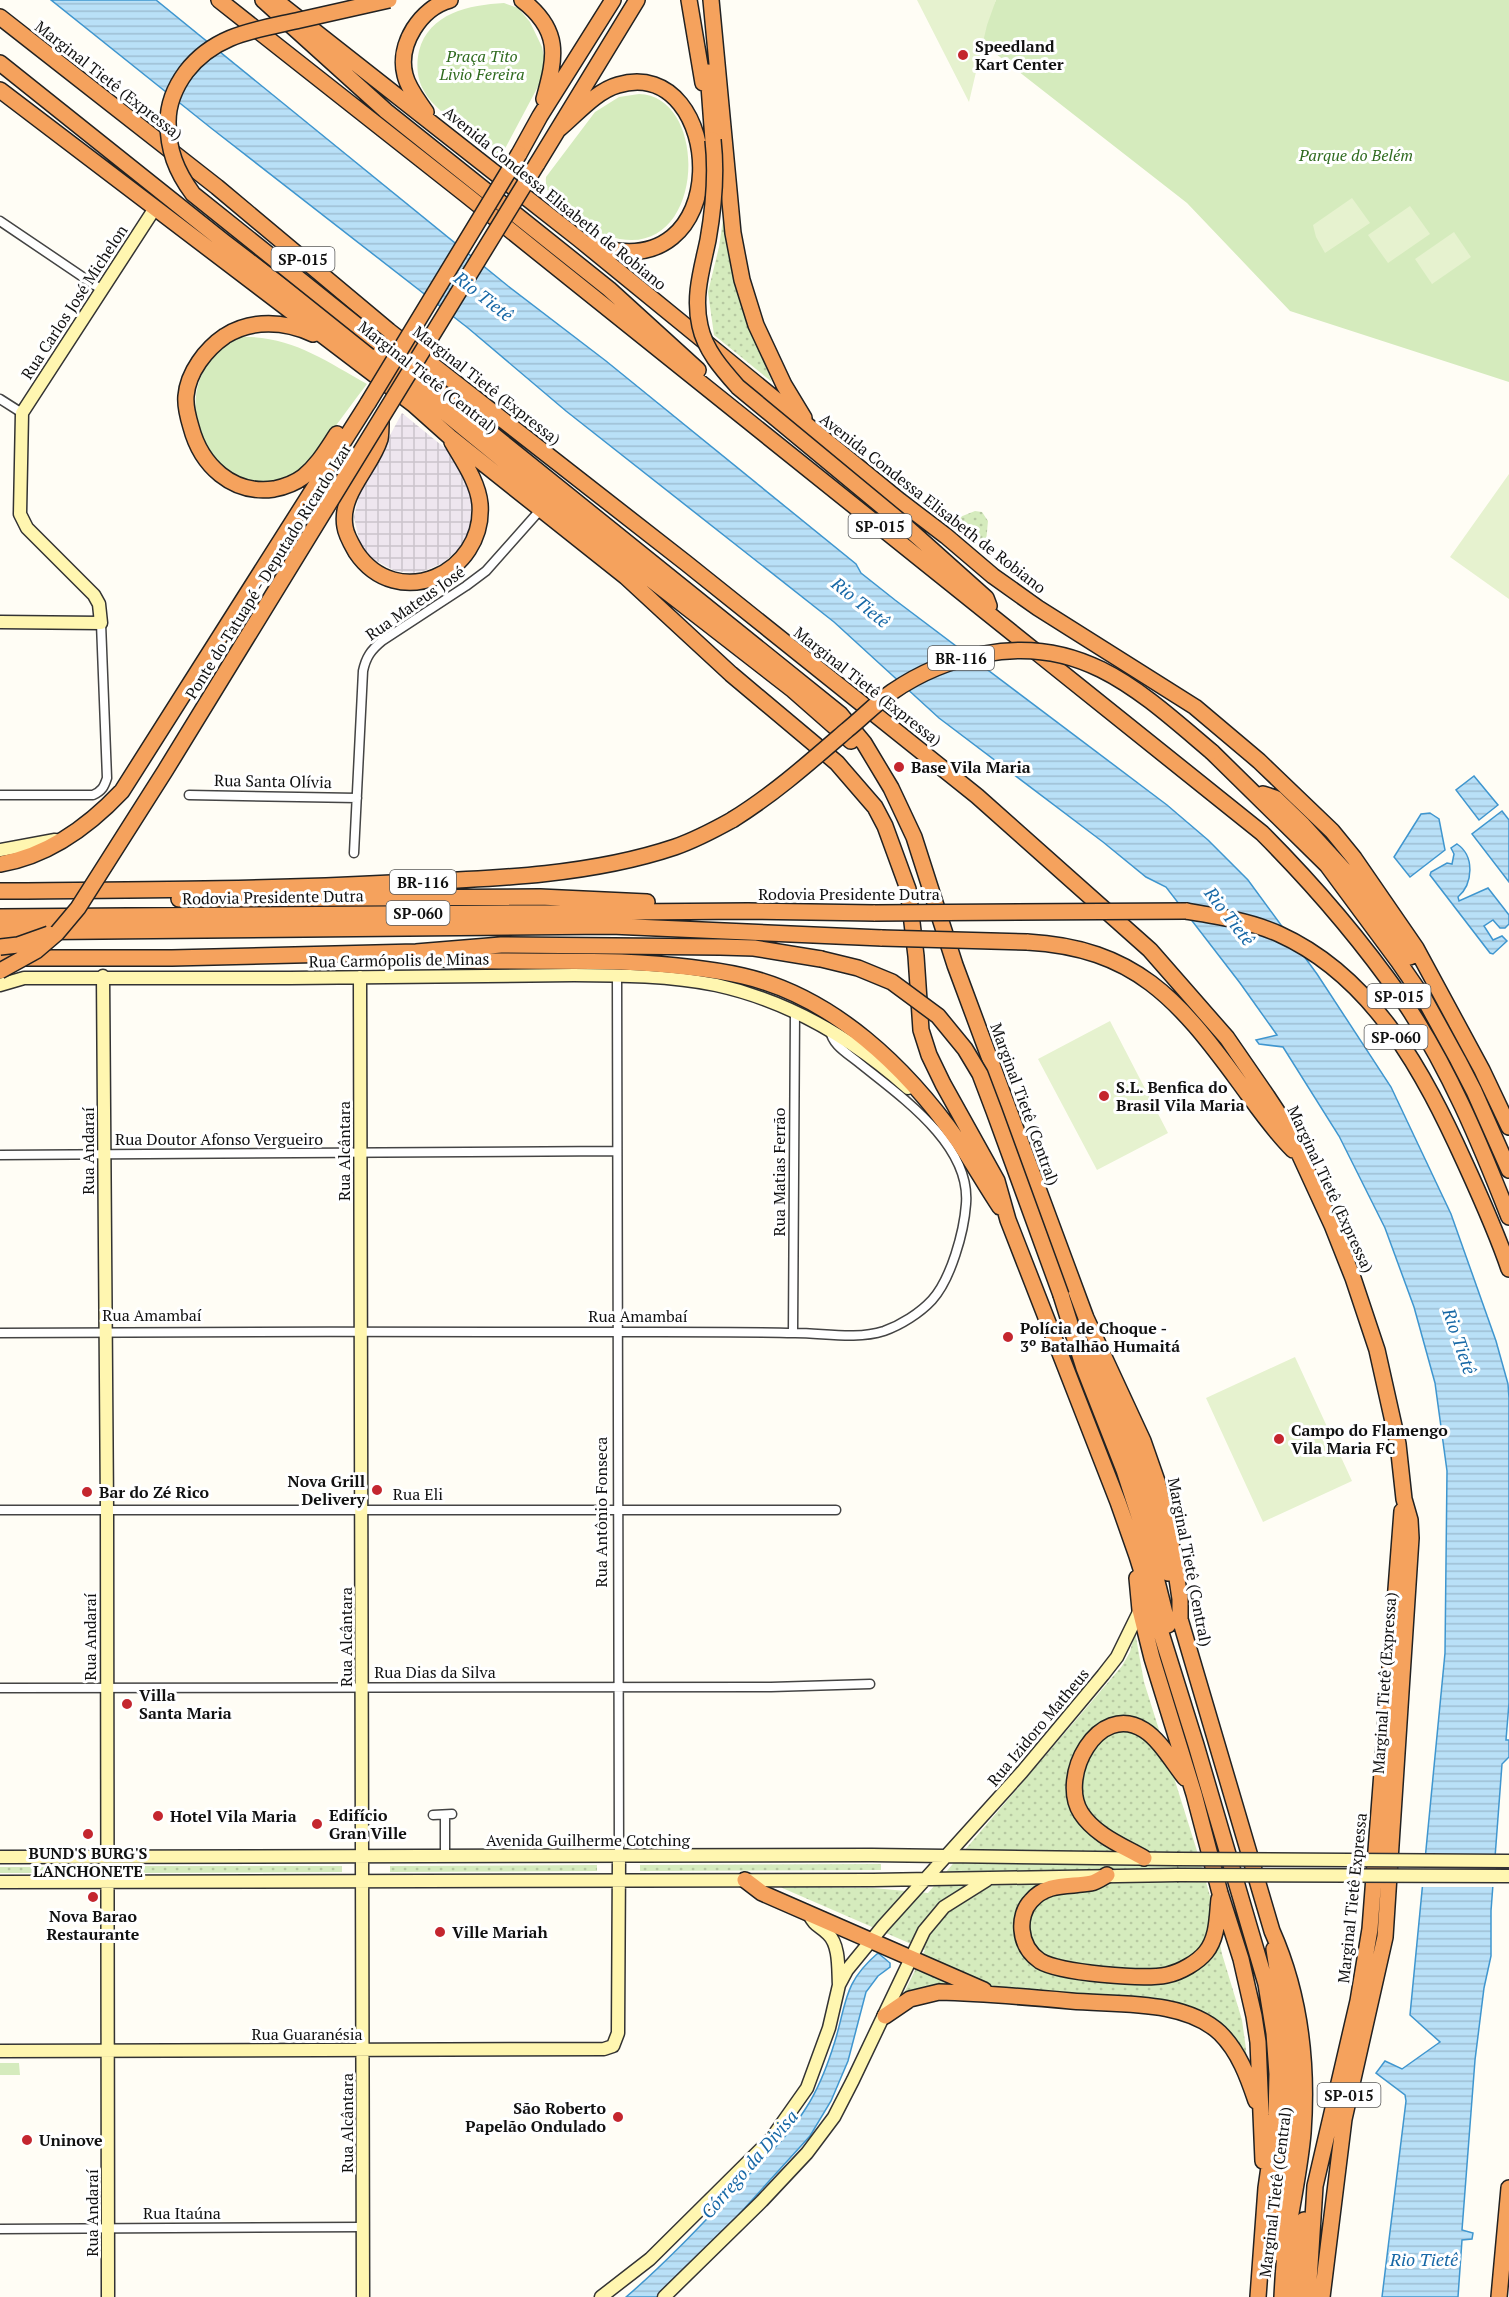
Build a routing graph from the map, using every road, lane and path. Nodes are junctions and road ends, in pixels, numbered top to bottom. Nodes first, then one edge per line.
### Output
1 (219, 0) edge
2 (231, 0) edge
3 (263, 0) edge
4 (275, 0) edge
5 (389, 0) edge
6 (450, 0) edge
7 (522, 0) edge
8 (613, 0) edge
9 (637, 0) edge
10 (689, 0) edge
11 (706, 0) edge
12 (711, 0) edge
13 (0, 17) edge
14 (0, 63) edge
15 (0, 90) edge
16 (386, 111) junction
17 (540, 116) junction
18 (436, 126) junction
19 (559, 129) junction
20 (712, 132) junction
21 (155, 208) junction
22 (0, 221) edge
23 (579, 239) junction
24 (102, 290) junction
25 (332, 342) junction
26 (0, 399) edge
27 (729, 406) junction
28 (366, 407) junction
29 (22, 413) junction
30 (381, 421) junction
31 (810, 428) junction
32 (450, 437) junction
33 (542, 509) junction
34 (609, 546) junction
35 (996, 619) junction
36 (0, 622) edge
37 (101, 623) junction
38 (774, 711) junction
39 (835, 718) junction
40 (1253, 791) junction
41 (0, 795) edge
42 (189, 795) dead end
43 (357, 798) junction
44 (1235, 811) junction
45 (70, 836) junction
46 (0, 850) edge
47 (354, 854) dead end
48 (0, 864) edge
49 (0, 891) edge
50 (58, 891) junction
51 (748, 911) junction
52 (0, 917) edge
53 (62, 926) junction
54 (0, 932) edge
55 (0, 947) edge
56 (416, 952) junction
57 (0, 958) edge
58 (0, 971) edge
59 (617, 975) junction
60 (103, 976) junction
61 (360, 977) junction
62 (0, 985) edge
63 (1438, 988) junction
64 (795, 1012) junction
65 (1440, 1027) junction
66 (830, 1029) junction
67 (940, 1117) junction
68 (1509, 1127) edge
69 (617, 1152) junction
70 (361, 1153) junction
71 (0, 1155) edge
72 (105, 1155) junction
73 (1301, 1159) junction
74 (1509, 1170) edge
75 (1509, 1217) edge
76 (1008, 1220) junction
77 (1508, 1267) edge
78 (1064, 1302) junction
79 (361, 1331) junction
80 (106, 1332) junction
81 (618, 1332) junction
82 (0, 1333) edge
83 (793, 1333) junction
84 (1404, 1499) junction
85 (107, 1509) junction
86 (362, 1509) junction
87 (0, 1510) edge
88 (618, 1510) junction
89 (836, 1510) dead end
90 (1135, 1551) junction
91 (1140, 1610) junction
92 (1180, 1619) junction
93 (870, 1684) dead end
94 (362, 1687) junction
95 (620, 1687) junction
96 (0, 1688) edge
97 (107, 1688) junction
98 (1197, 1745) junction
99 (1190, 1784) junction
100 (433, 1815) dead end
101 (619, 1856) junction
102 (948, 1856) junction
103 (0, 1857) edge
104 (108, 1857) junction
105 (363, 1857) junction
106 (445, 1857) junction
107 (1144, 1858) junction
108 (1509, 1861) edge
109 (1107, 1875) junction
110 (1509, 1876) edge
111 (991, 1878) junction
112 (927, 1879) junction
113 (745, 1880) junction
114 (363, 1881) junction
115 (619, 1881) junction
116 (0, 1882) edge
117 (108, 1882) junction
118 (1220, 1893) junction
119 (809, 1914) junction
120 (1272, 1931) junction
121 (870, 1941) junction
122 (911, 1958) junction
123 (839, 1985) junction
124 (992, 1994) junction
125 (885, 2016) junction
126 (613, 2046) joint
127 (108, 2050) junction
128 (363, 2050) junction
129 (0, 2051) edge
130 (1261, 2113) junction
131 (1316, 2186) junction
132 (1266, 2188) junction
133 (1509, 2188) edge
134 (363, 2227) junction
135 (109, 2228) junction
136 (0, 2229) edge
137 (1260, 2276) junction
138 (361, 2296) edge
139 (108, 2297) edge
140 (601, 2297) edge
141 (664, 2297) edge
142 (1258, 2297) edge
143 (1281, 2297) edge
144 (1294, 2297) edge
145 (1308, 2297) edge
146 (1322, 2297) edge
147 (1499, 2297) edge

1 - 27 highway, SP-015
2 - 16 highway, SP-015
3 - 16 highway
4 - 18 highway, Avenida Condessa Elisabeth de Robiano
5 - 39 highway, Marginal Tietê (Central), bridge
6 - 18 highway
7 - 17 highway
8 - 17 highway
9 - 19 highway, Ponte do Tatuapé - Deputado Ricardo Izar
10 - 20 highway
11 - 20 highway
12 - 31 highway
13 - 73 highway, Marginal Tietê (Expressa) / SP-015
14 - 34 highway, Marginal Tietê (Central)
15 - 21 highway
16 - 27 highway, SP-015
17 - 28 highway, Ponte do Tatuapé - Deputado Ricardo Izar, bridge
18 - 23 highway, Avenida Condessa Elisabeth de Robiano
19 - 23 highway
19 - 30 highway, Ponte do Tatuapé - Deputado Ricardo Izar, bridge
20 - 35 highway, bridge
21 - 24 main road, Rua Carlos José Michelon
21 - 25 highway
22 - 24 street
23 - 31 highway, Avenida Condessa Elisabeth de Robiano
24 - 29 main road, Rua Carlos José Michelon
25 - 28 highway
25 - 32 highway
26 - 29 street
27 - 35 highway, SP-015
28 - 45 highway, Ponte do Tatuapé - Deputado Ricardo Izar
29 - 37 main road
30 - 32 highway
30 - 53 highway, Ponte do Tatuapé - Deputado Ricardo Izar, bridge
31 - 63 highway, Avenida Condessa Elisabeth de Robiano
32 - 33 highway
33 - 38 highway
33 - 43 street, Rua Mateus José
34 - 38 highway
34 - 39 highway, Marginal Tietê (Central)
35 - 44 highway, SP-015
36 - 37 main road
37 - 41 street
38 - 76 highway
39 - 92 highway, Marginal Tietê (Central)
40 - 50 highway, Rodovia Presidente Dutra / BR-116, bridge
40 - 63 highway
40 - 65 highway
42 - 43 street, Rua Santa Olívia
43 - 47 street, Rua Mateus José
44 - 65 highway
44 - 75 highway, SP-015
45 - 46 main road
45 - 48 highway, Ponte do Tatuapé - Deputado Ricardo Izar
49 - 50 highway, Rodovia Presidente Dutra
50 - 51 highway
51 - 52 highway, Rodovia Presidente Dutra / SP-060
51 - 77 highway, Rodovia Presidente Dutra / SP-060, bridge
53 - 55 highway, bridge
53 - 58 highway, Ponte do Tatuapé - Deputado Ricardo Izar, bridge
54 - 73 highway, Rodovia Presidente Dutra / SP-060, bridge
56 - 57 highway
56 - 67 highway
56 - 78 highway, bridge
59 - 61 main road, Rua Carmópolis de Minas
59 - 64 main road, Rua Carmópolis de Minas
59 - 69 street, Rua Antônio Fonseca
60 - 61 main road, Rua Carmópolis de Minas
60 - 62 main road, Rua Carmópolis de Minas
60 - 72 main road, Rua Andaraí
61 - 70 main road, Rua Alcântara
63 - 68 highway, Avenida Condessa Elisabeth de Robiano
64 - 66 main road, Rua Amambaí
64 - 83 street, Rua Matias Ferrão
65 - 74 highway
66 - 67 main road, Rua Amambaí
66 - 83 street, Rua Amambaí
67 - 76 highway
69 - 70 street, Rua Doutor Afonso Vergueiro
69 - 81 street, Rua Antônio Fonseca
70 - 72 street, Rua Doutor Afonso Vergueiro
70 - 79 main road, Rua Alcântara
71 - 72 street, Rua Doutor Afonso Vergueiro
72 - 80 main road, Rua Andaraí
73 - 84 highway, Marginal Tietê (Expressa) / SP-015
76 - 90 highway
78 - 92 highway
78 - 98 highway
79 - 80 street, Rua Amambaí
79 - 81 street, Rua Amambaí
79 - 86 main road, Rua Alcântara
80 - 82 street, Rua Amambaí
80 - 85 main road, Rua Andaraí
81 - 83 street, Rua Amambaí
81 - 88 street, Rua Antônio Fonseca
84 - 131 highway, Marginal Tietê Expressa / SP-015
84 - 146 highway, Marginal Tietê (Expressa) / SP-015
85 - 86 street, Rua Eli
85 - 87 street, Rua Eli
85 - 97 main road, Rua Andaraí
86 - 88 street, Rua Eli
86 - 94 main road, Rua Alcântara
88 - 89 street, Rua Eli
88 - 95 street, Rua Antônio Fonseca
90 - 91 highway
90 - 98 highway
91 - 99 highway
91 - 102 main road, Rua Izidoro Matheus
92 - 120 highway, Marginal Tietê (Central)
93 - 95 street, Rua Dias da Silva
94 - 95 street, Rua Dias da Silva
94 - 97 street, Rua Dias da Silva
94 - 105 main road, Rua Alcântara
95 - 101 street, Rua Antônio Fonseca
96 - 97 street, Rua Dias da Silva
97 - 104 main road, Rua Andaraí
98 - 132 highway
99 - 107 highway
99 - 118 highway
100 - 106 street
101 - 102 main road, Avenida Guilherme Cotching
101 - 106 main road, Avenida Guilherme Cotching
101 - 115 main road, Rua Antônio Fonseca
102 - 107 main road, Avenida Guilherme Cotching
102 - 112 main road, Rua Izidoro Matheus
103 - 104 main road, Avenida Guilherme Cotching
104 - 105 main road, Avenida Guilherme Cotching
104 - 117 main road, Rua Andaraí
105 - 106 main road, Avenida Guilherme Cotching
105 - 114 main road, Rua Alcântara
107 - 108 main road, Avenida Guilherme Cotching, bridge
109 - 110 main road, bridge
109 - 111 main road
109 - 118 highway
111 - 112 main road
111 - 122 main road
112 - 113 main road
112 - 121 main road, Rua Izidoro Matheus
113 - 115 main road
113 - 119 highway
114 - 115 main road
114 - 117 main road
114 - 128 main road, Rua Alcântara
115 - 126 main road, Rua Antônio Fonseca
116 - 117 main road
117 - 127 main road, Rua Andaraí
118 - 130 highway
119 - 121 highway
119 - 123 main road
120 - 137 highway
120 - 143 highway, Marginal Tietê (Central)
121 - 122 highway
121 - 123 main road, Rua Izidoro Matheus
122 - 124 highway
122 - 125 main road
123 - 140 main road
124 - 125 highway
124 - 130 highway
125 - 141 main road
126 - 128 main road, Rua Guaranésia
127 - 128 main road, Rua Guaranésia
127 - 129 main road, Rua Guaranésia
127 - 135 main road, Rua Andaraí
128 - 134 main road, Rua Alcântara
130 - 132 highway
131 - 144 highway
131 - 145 highway, Marginal Tietê Expressa / SP-015
132 - 137 highway
133 - 147 highway
134 - 135 street, Rua Itaúna
134 - 138 main road, Rua Alcântara
135 - 136 street, Rua Itaúna
135 - 139 main road, Rua Andaraí
137 - 142 highway

